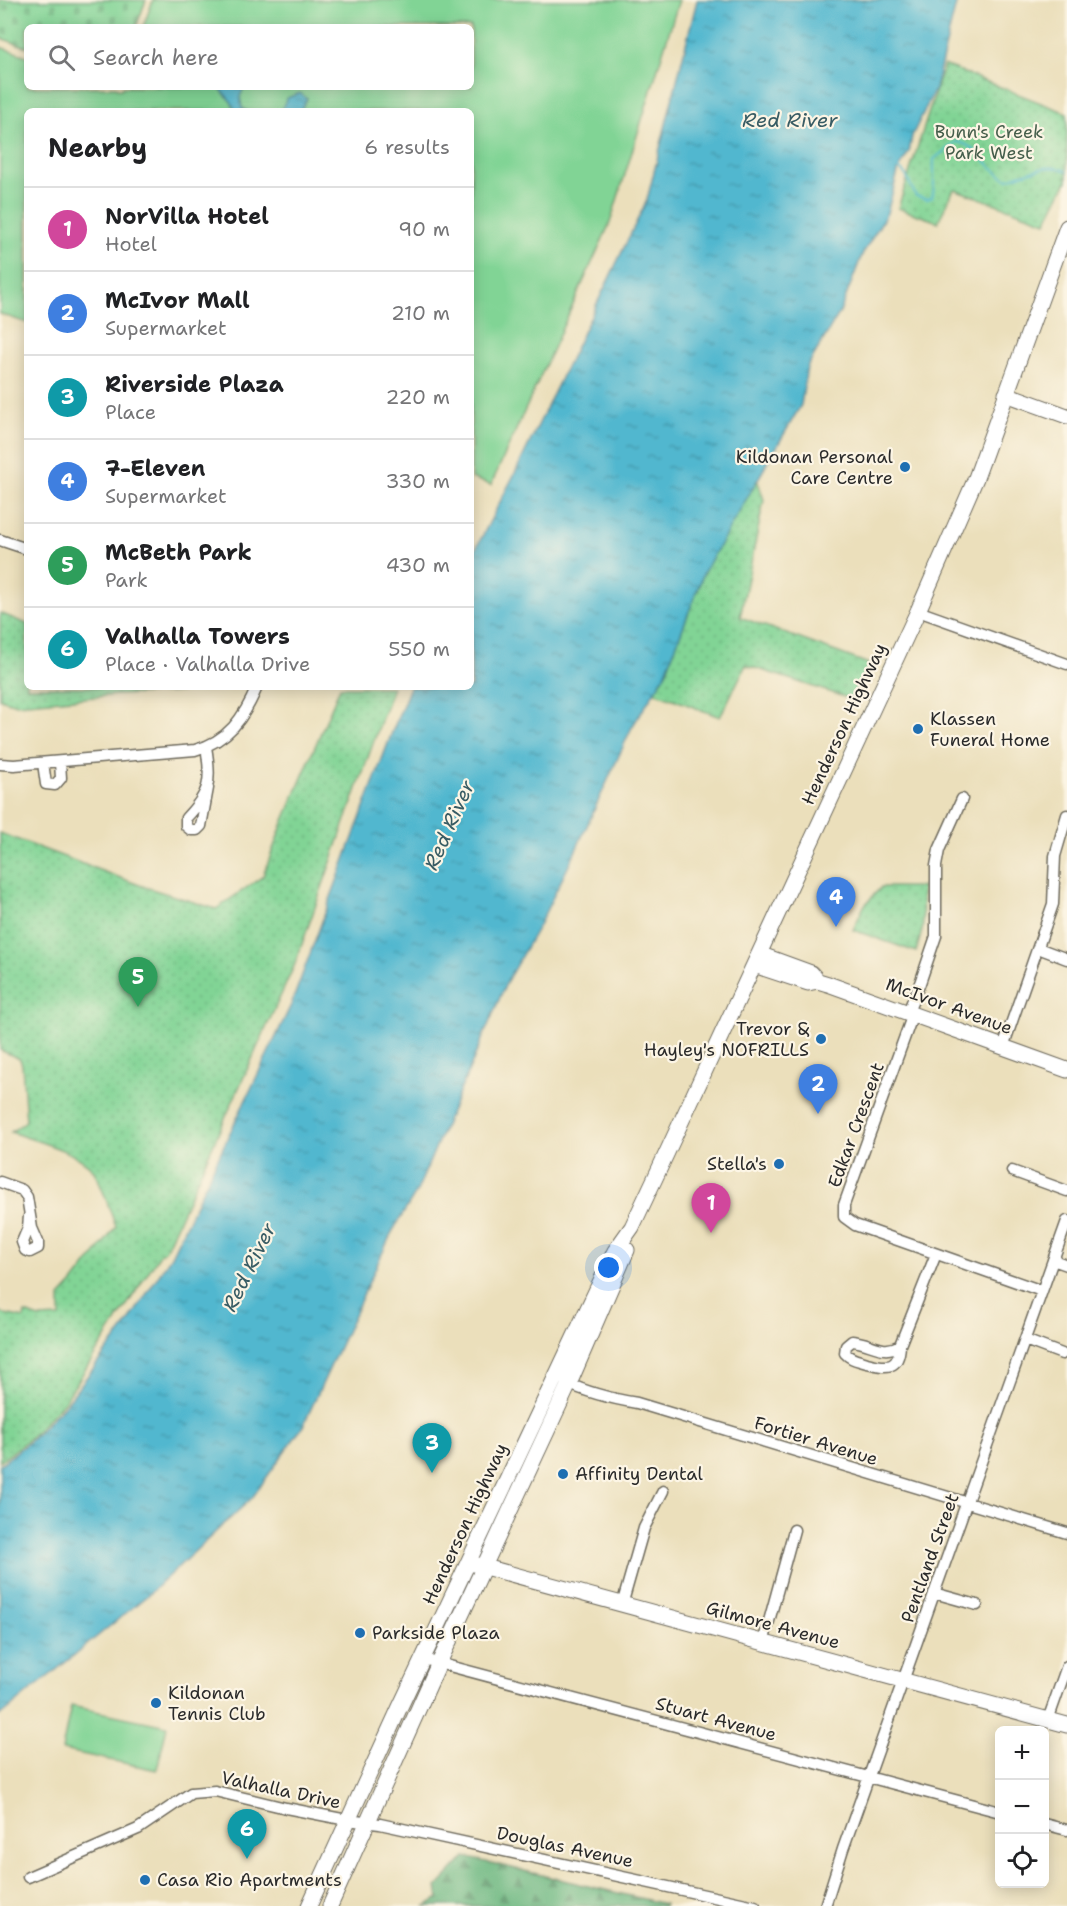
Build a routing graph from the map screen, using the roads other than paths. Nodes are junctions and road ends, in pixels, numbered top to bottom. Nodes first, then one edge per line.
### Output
1 (1067, 227) edge
2 (1006, 394) junction
3 (1067, 416) edge
4 (0, 540) edge
5 (24, 548) edge
6 (918, 610) junction
7 (1067, 664) edge
8 (256, 690) edge
9 (206, 747) junction
10 (60, 762) junction
11 (43, 763) junction
12 (0, 764) edge
13 (208, 788) dead end
14 (962, 799) dead end
15 (1067, 815) edge
16 (1038, 948) junction
17 (756, 959) junction
18 (1067, 959) edge
19 (910, 1013) junction
20 (1003, 1047) junction
21 (1067, 1070) edge
22 (1012, 1171) dead end
23 (0, 1182) edge
24 (1067, 1191) edge
25 (29, 1216) dead end
26 (1067, 1221) edge
27 (936, 1254) junction
28 (1053, 1260) junction
29 (1067, 1265) edge
30 (1042, 1291) junction
31 (1025, 1340) junction
32 (900, 1345) junction
33 (1062, 1354) dead end
34 (562, 1381) junction
35 (663, 1491) dead end
36 (967, 1504) junction
37 (794, 1530) dead end
38 (1067, 1533) edge
39 (476, 1565) junction
40 (934, 1593) junction
41 (622, 1605) junction
42 (977, 1605) dead end
43 (763, 1643) junction
44 (423, 1659) junction
45 (439, 1663) junction
46 (1067, 1666) edge
47 (904, 1680) junction
48 (1048, 1720) junction
49 (1067, 1725) edge
50 (870, 1777) junction
51 (995, 1811) edge
52 (347, 1820) junction
53 (368, 1822) junction
54 (1049, 1825) edge
55 (1067, 1830) edge
56 (28, 1878) dead end
57 (309, 1906) edge
58 (330, 1906) edge
59 (755, 1906) edge
60 (825, 1906) edge

1 - 2 main road, Henderson Highway
2 - 3 main road
2 - 6 main road, Henderson Highway
4 - 5 street
6 - 7 street
6 - 17 main road, Henderson Highway
8 - 9 street
9 - 10 street
9 - 13 street
10 - 11 street
10 - 11 street
11 - 12 street
14 - 19 street
15 - 16 street
16 - 18 street
16 - 20 street
17 - 19 main road, McIvor Avenue
17 - 34 main road, Henderson Highway
19 - 20 main road, McIvor Avenue
19 - 27 street, Edkar Crescent
20 - 21 main road, McIvor Avenue
22 - 24 street
23 - 25 street
26 - 28 street, Pentland Street
27 - 30 street, Edkar Crescent
27 - 32 street
28 - 29 street
28 - 30 street, Pentland Street
30 - 31 street, Pentland Street
31 - 33 street
31 - 36 street, Pentland Street
32 - 32 street
34 - 36 street, Fortier Avenue
34 - 39 main road, Henderson Highway
35 - 41 street
36 - 38 street, Fortier Avenue
36 - 40 street, Pentland Street
37 - 43 street
39 - 41 main road, Gilmore Avenue
39 - 44 main road, Henderson Highway
39 - 45 main road, Henderson Highway
40 - 42 street
40 - 47 street, Pentland Street
41 - 43 main road, Gilmore Avenue
43 - 47 main road, Gilmore Avenue
44 - 45 street, Stuart Avenue
44 - 52 main road, Henderson Highway
45 - 50 street, Stuart Avenue
45 - 53 main road, Henderson Highway
46 - 48 street
47 - 48 main road, Gilmore Avenue
47 - 50 street, Pentland Street
48 - 49 main road, Gilmore Avenue
50 - 51 street, Stuart Avenue
50 - 60 street, Pentland Street
52 - 53 street, Valhalla Drive
52 - 56 street, Valhalla Drive
52 - 57 main road, Henderson Highway
53 - 58 main road, Henderson Highway
53 - 59 street, Douglas Avenue
54 - 55 street

